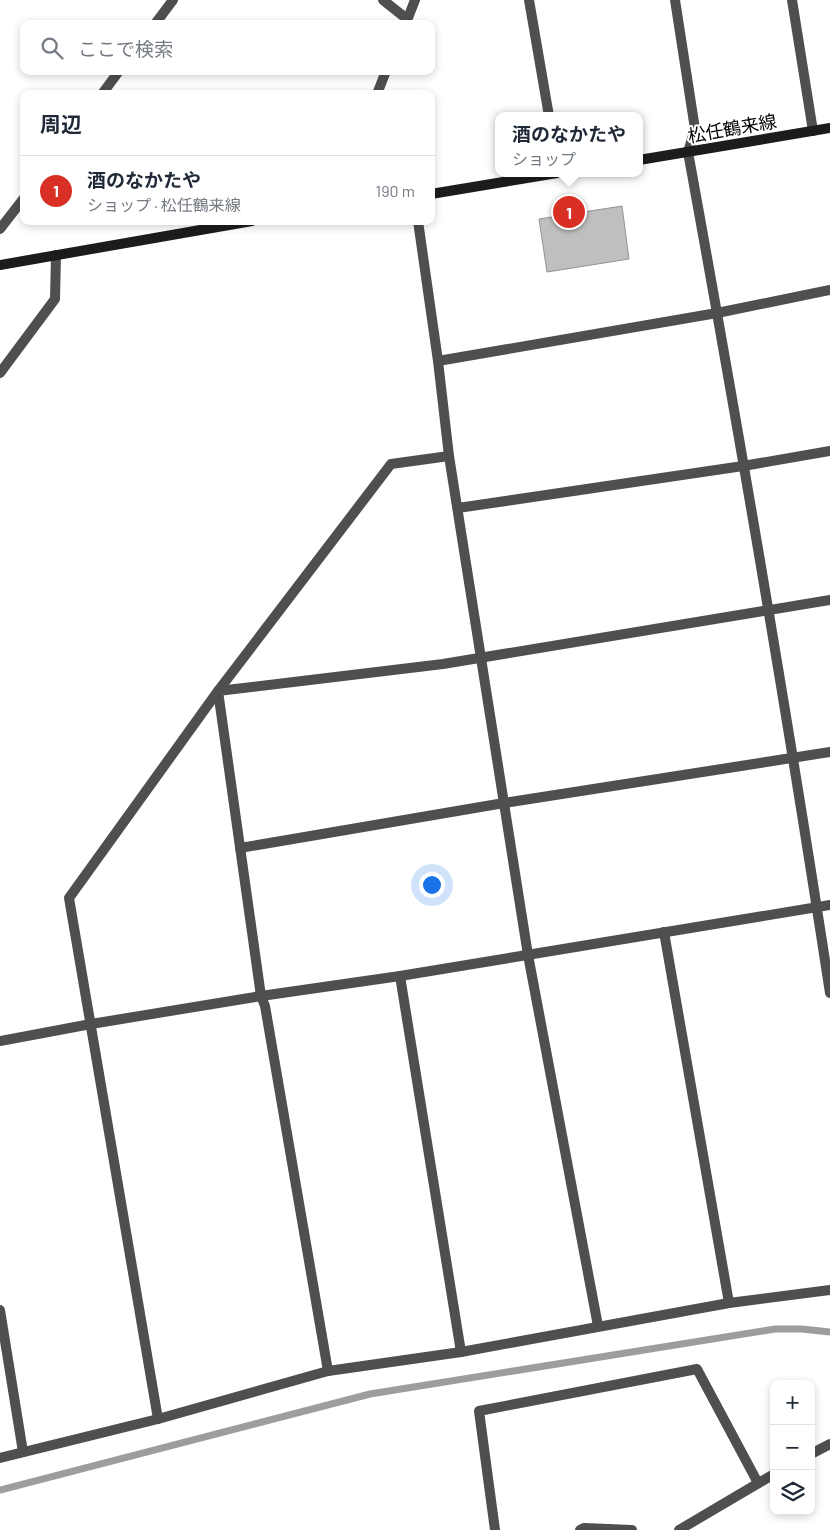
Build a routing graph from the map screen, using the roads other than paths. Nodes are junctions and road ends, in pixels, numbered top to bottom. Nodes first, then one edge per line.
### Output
1 (173, 0) edge
2 (383, 0) edge
3 (415, 0) edge
4 (529, 0) edge
5 (675, 0) edge
6 (792, 0) edge
7 (158, 20) edge
8 (405, 20) edge
9 (406, 20) edge
10 (116, 75) edge
11 (384, 75) edge
12 (105, 90) edge
13 (379, 90) edge
14 (548, 112) edge
15 (830, 128) edge
16 (813, 131) junction
17 (688, 152) junction
18 (643, 159) edge
19 (532, 177) edge
20 (435, 193) edge
21 (20, 203) edge
22 (229, 225) edge
23 (419, 225) edge
24 (0, 229) edge
25 (56, 255) junction
26 (0, 265) edge
27 (830, 290) edge
28 (718, 312) junction
29 (438, 361) junction
30 (0, 373) edge
31 (830, 451) edge
32 (449, 456) junction
33 (743, 466) junction
34 (458, 508) junction
35 (830, 600) edge
36 (768, 610) junction
37 (482, 658) junction
38 (218, 691) junction
39 (830, 752) edge
40 (793, 758) junction
41 (504, 803) junction
42 (240, 848) junction
43 (830, 905) edge
44 (817, 907) junction
45 (664, 932) junction
46 (528, 955) junction
47 (400, 976) junction
48 (830, 993) edge
49 (261, 996) junction
50 (91, 1024) junction
51 (0, 1041) edge
52 (830, 1290) edge
53 (729, 1304) junction
54 (0, 1310) edge
55 (598, 1326) junction
56 (461, 1352) junction
57 (328, 1371) junction
58 (158, 1419) junction
59 (830, 1444) edge
60 (23, 1452) junction
61 (815, 1452) edge
62 (0, 1458) edge
63 (770, 1476) edge
64 (758, 1482) junction
65 (495, 1530) edge
66 (580, 1530) edge
67 (634, 1530) edge
68 (679, 1530) edge

1 - 7 street
2 - 8 street
3 - 9 street
4 - 14 street
5 - 17 street
6 - 16 street
10 - 12 street
11 - 13 street
15 - 16 main road, 松任鶴来線
16 - 17 main road, 松任鶴来線
17 - 18 main road, 松任鶴来線
17 - 28 street
19 - 20 main road
21 - 24 street
22 - 25 main road
23 - 29 street
25 - 26 main road
25 - 30 street
27 - 28 street
28 - 29 street
28 - 33 street
29 - 32 street
31 - 33 street
32 - 34 street
32 - 38 street
33 - 34 street
33 - 36 street
34 - 37 street
35 - 36 street
36 - 37 street
36 - 40 street
37 - 38 street
37 - 41 street
38 - 42 street
38 - 50 street
39 - 40 street
40 - 41 street
40 - 44 street
41 - 42 street
41 - 46 street
42 - 49 street
43 - 44 street
44 - 45 street
44 - 48 street
45 - 46 street
45 - 53 street
46 - 47 street
46 - 55 street
47 - 49 street
47 - 56 street
49 - 50 street
49 - 57 street
50 - 51 street
50 - 58 street
52 - 53 street
53 - 55 street
54 - 60 street
55 - 56 street
56 - 57 street
57 - 58 street
58 - 60 street
59 - 61 street
60 - 62 street
63 - 64 street
64 - 65 street
64 - 68 street
66 - 67 street

